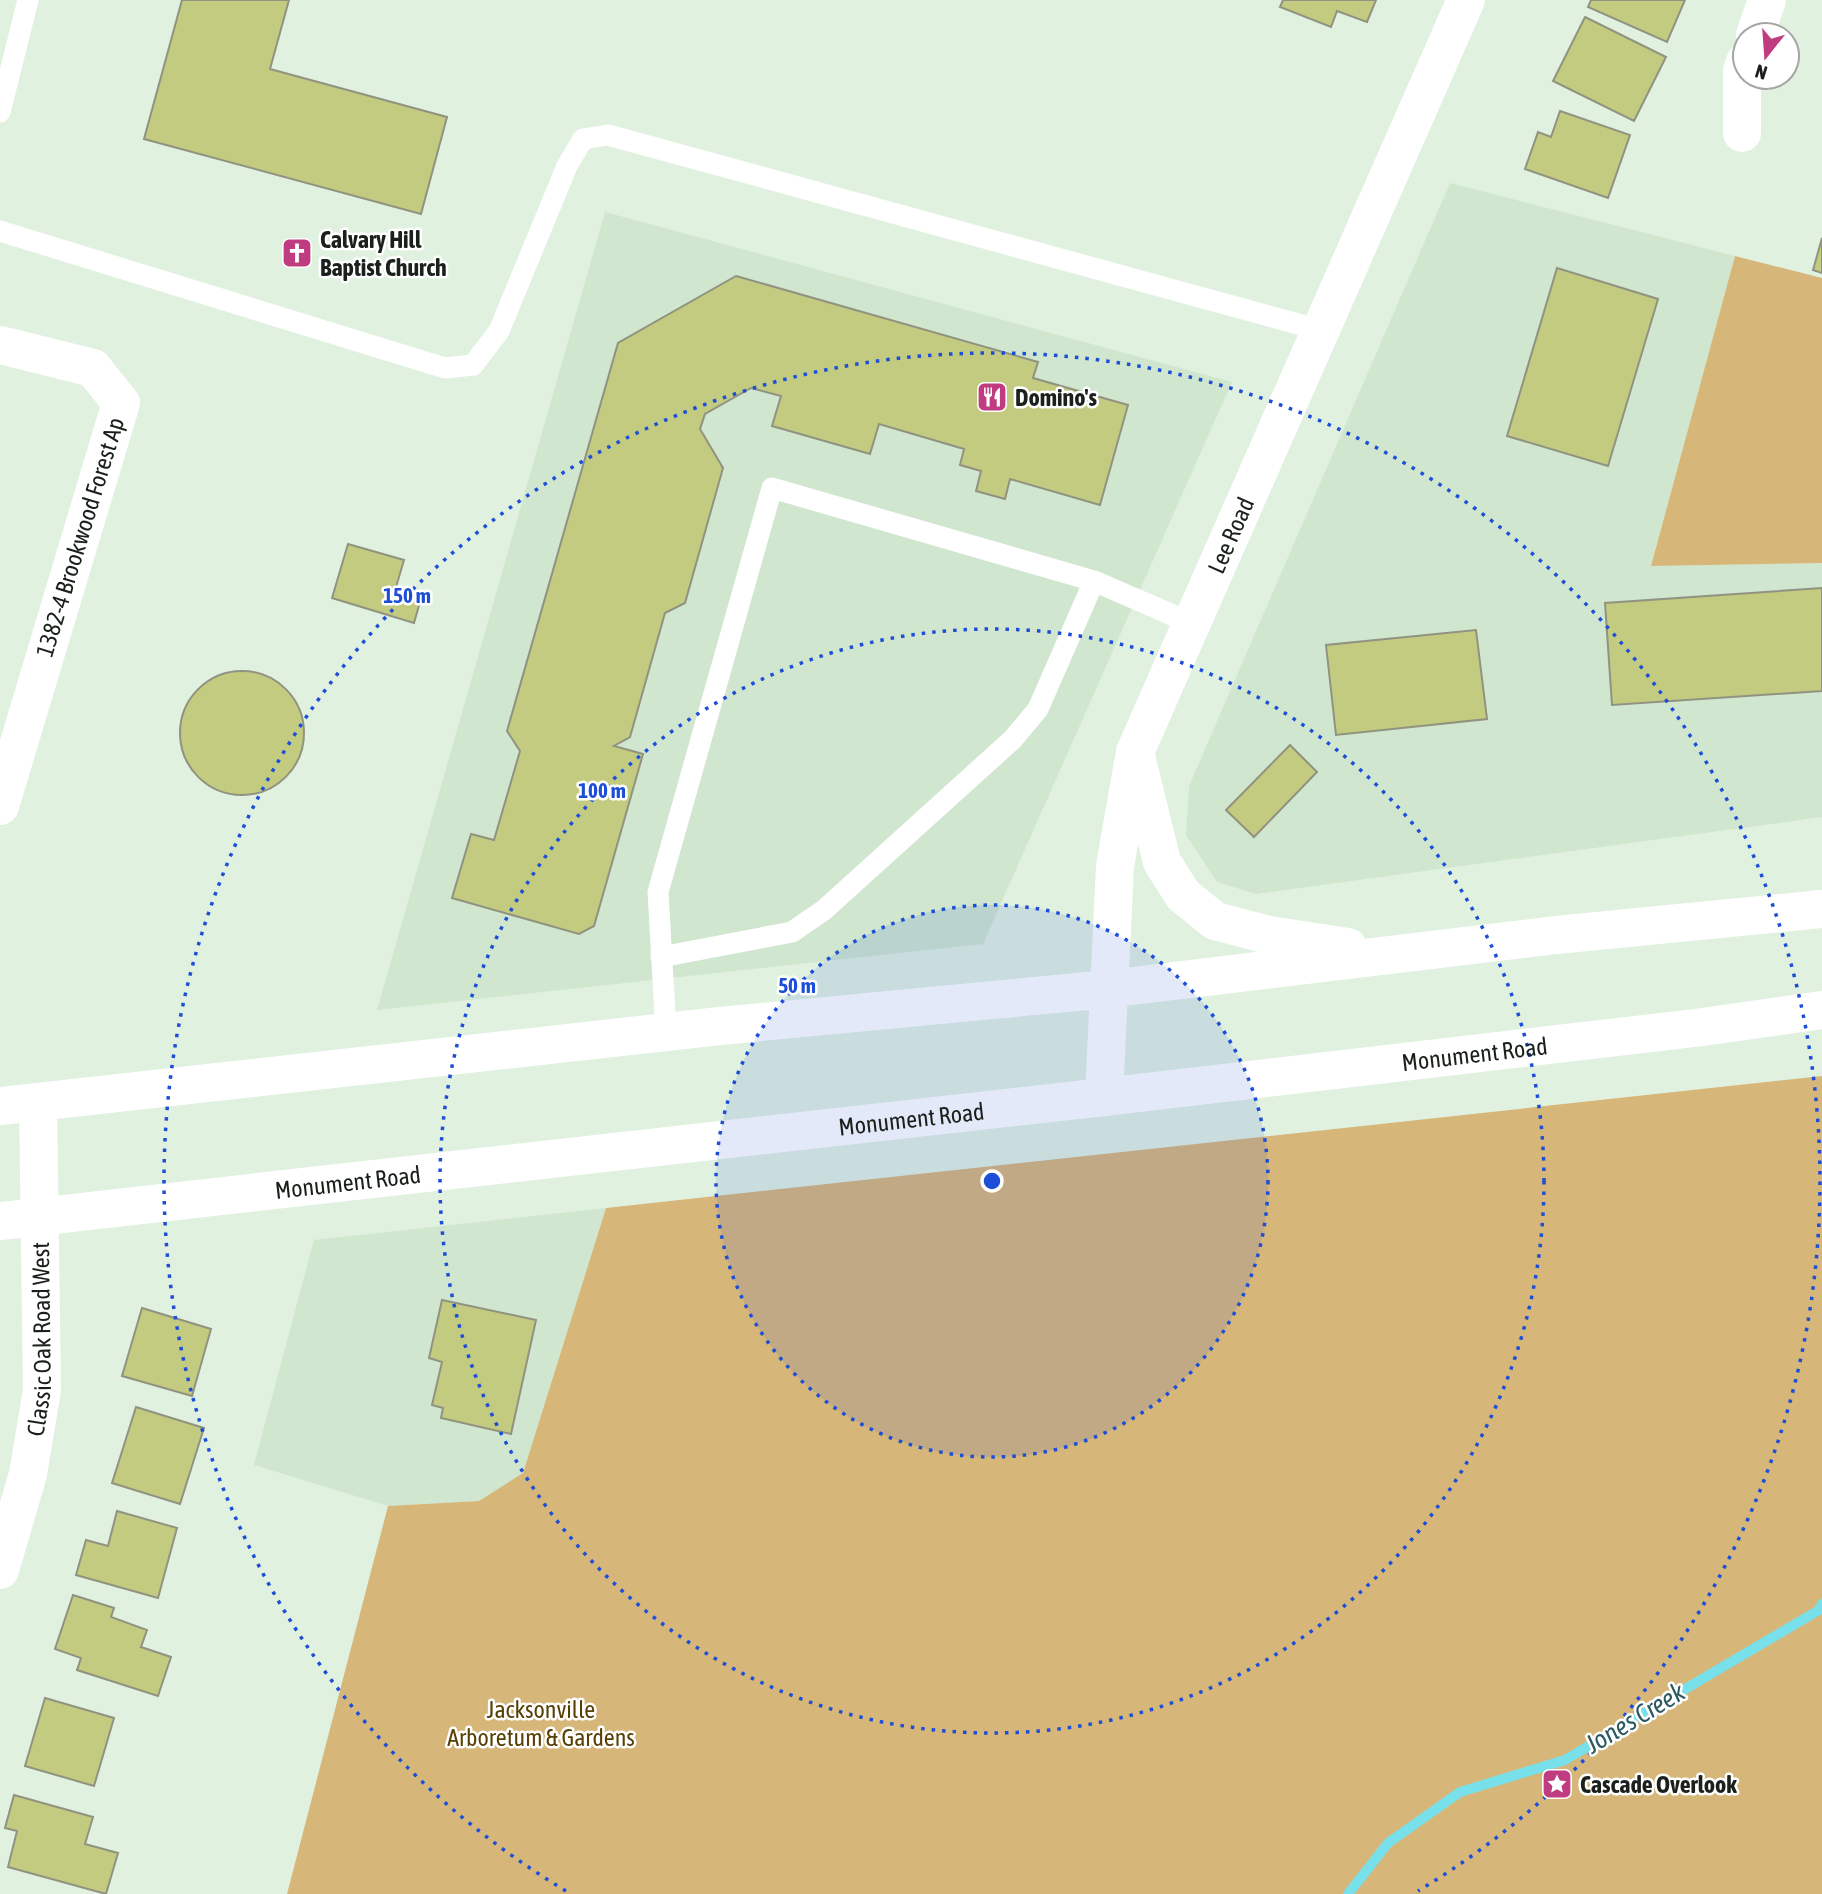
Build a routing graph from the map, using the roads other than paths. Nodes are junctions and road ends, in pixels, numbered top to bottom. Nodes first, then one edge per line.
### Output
1 (28, 0) edge
2 (1466, 0) edge
3 (1767, 0) edge
4 (1760, 21) edge
5 (1742, 91) edge
6 (0, 112) edge
7 (1742, 133) dead end
8 (0, 231) edge
9 (1320, 330) junction
10 (0, 345) edge
11 (1094, 581) junction
12 (1191, 623) junction
13 (1135, 752) junction
14 (0, 806) edge
15 (1822, 909) edge
16 (1398, 954) junction
17 (661, 957) junction
18 (1108, 989) junction
19 (1822, 1010) edge
20 (666, 1032) junction
21 (1104, 1097) junction
22 (38, 1102) junction
23 (0, 1106) edge
24 (40, 1217) junction
25 (0, 1221) edge
26 (0, 1570) edge

1 - 6 lane
2 - 9 main road, Lee Road
3 - 4 main road
5 - 7 main road
8 - 9 lane
9 - 12 main road, Lee Road
10 - 14 main road, 1382-4 Brookwood Forest Ap
11 - 12 lane
11 - 17 lane
11 - 17 lane
12 - 13 main road, Lee Road
13 - 16 main road
13 - 18 main road, Lee Road
15 - 16 main road
16 - 18 main road
17 - 20 lane
18 - 20 main road
18 - 21 main road, Lee Road
19 - 21 main road, Monument Road
20 - 22 main road
21 - 24 main road, Monument Road
22 - 23 main road
22 - 24 main road, Classic Oak Road West
24 - 25 main road, Monument Road
24 - 26 main road, Classic Oak Road West

